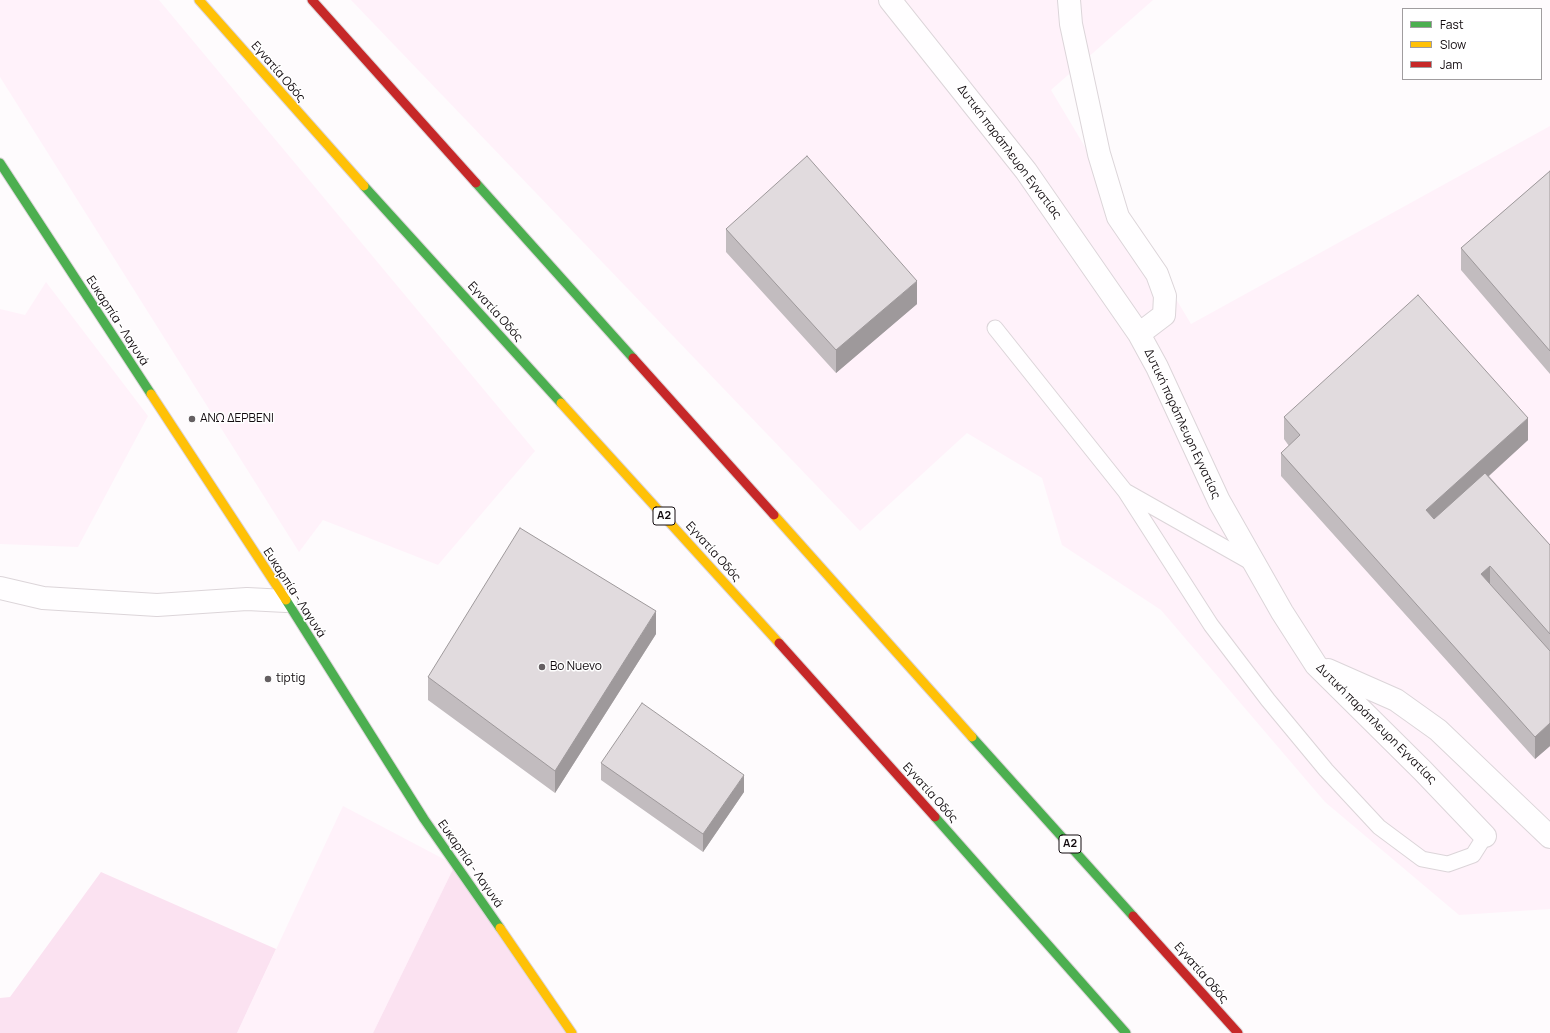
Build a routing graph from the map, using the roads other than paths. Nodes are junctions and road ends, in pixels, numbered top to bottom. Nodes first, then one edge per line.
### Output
1 (199, 0) edge
2 (312, 0) edge
3 (890, 0) edge
4 (1069, 0) edge
5 (0, 163) edge
6 (995, 328) dead end
7 (1139, 334) junction
8 (1125, 491) junction
9 (1255, 564) junction
10 (0, 588) edge
11 (286, 601) junction
12 (1316, 665) junction
13 (1485, 836) joint
14 (1550, 837) edge
15 (572, 1033) edge
16 (1126, 1033) edge
17 (1238, 1033) edge

1 - 16 main road, Εγνατία Οδός / Α2
2 - 17 main road, Εγνατία Οδός / Α2
3 - 7 street, Δυτική παράπλευρη Εγνατίας
4 - 7 street
5 - 11 main road, Ευκαρπία - Λαγυνά
6 - 8 lane
7 - 9 street, Δυτική παράπλευρη Εγνατίας
8 - 9 lane
8 - 13 lane
9 - 12 street, Δυτική παράπλευρη Εγνατίας
10 - 11 street
11 - 15 main road, Ευκαρπία - Λαγυνά
12 - 13 street, Δυτική παράπλευρη Εγνατίας
12 - 14 street

